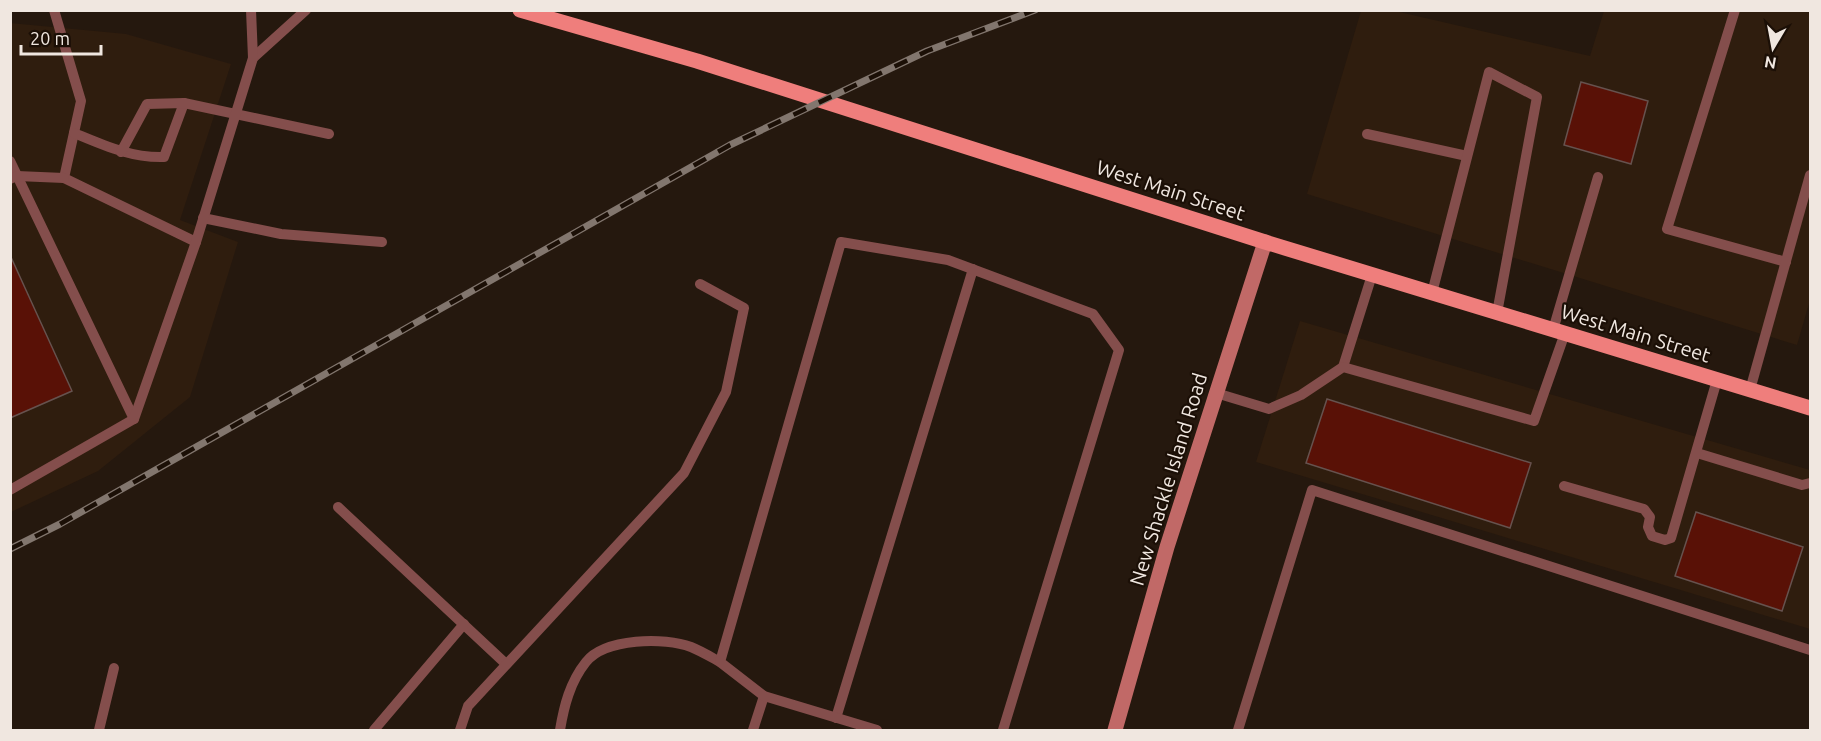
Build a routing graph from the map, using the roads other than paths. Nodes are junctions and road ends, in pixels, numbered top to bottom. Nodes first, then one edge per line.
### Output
1 (54, 10) edge
2 (251, 10) edge
3 (306, 10) edge
4 (520, 10) edge
5 (1735, 10) edge
6 (253, 58) junction
7 (184, 103) junction
8 (235, 116) junction
9 (74, 133) junction
10 (329, 134) dead end
11 (1367, 134) dead end
12 (121, 152) junction
13 (1467, 156) junction
14 (10, 161) edge
15 (1810, 175) edge
16 (14, 177) edge
17 (1598, 177) dead end
18 (64, 178) junction
19 (203, 218) junction
20 (195, 242) junction
21 (382, 242) dead end
22 (1265, 242) junction
23 (1786, 262) junction
24 (973, 269) junction
25 (1372, 275) junction
26 (700, 284) dead end
27 (1432, 293) junction
28 (1497, 313) junction
29 (1559, 332) junction
30 (1344, 367) junction
31 (1717, 380) junction
32 (1750, 390) junction
33 (1216, 393) junction
34 (1810, 408) edge
35 (134, 419) junction
36 (1697, 453) junction
37 (1810, 483) edge
38 (1564, 486) dead end
39 (10, 490) edge
40 (338, 507) dead end
41 (464, 624) junction
42 (1810, 650) edge
43 (720, 662) junction
44 (506, 664) junction
45 (114, 668) dead end
46 (764, 696) junction
47 (836, 718) junction
48 (99, 730) edge
49 (375, 730) edge
50 (460, 730) edge
51 (560, 730) edge
52 (753, 730) edge
53 (877, 730) edge
54 (1003, 730) edge
55 (1115, 730) edge
56 (1238, 730) edge

1 - 9 lane
2 - 6 lane
3 - 6 lane
4 - 22 main road, West Main Street
5 - 23 lane
6 - 8 lane
7 - 8 lane
7 - 12 lane
7 - 12 lane
8 - 10 lane
8 - 19 lane
9 - 12 lane
9 - 18 lane
11 - 13 lane
13 - 27 lane
13 - 28 lane
14 - 16 lane
15 - 23 lane
16 - 18 lane
16 - 35 lane
17 - 29 lane
18 - 20 lane
19 - 20 lane
19 - 21 lane
20 - 35 lane
22 - 25 main road, West Main Street
22 - 33 main road, New Shackle Island Road
23 - 32 lane
24 - 43 lane
24 - 47 lane
24 - 54 lane
25 - 27 main road, West Main Street
25 - 30 lane
26 - 44 lane
27 - 28 main road, West Main Street
28 - 29 main road, West Main Street
29 - 30 lane
29 - 31 main road, West Main Street
30 - 33 lane
31 - 32 main road, West Main Street
31 - 36 lane
32 - 34 main road, West Main Street
33 - 55 main road, New Shackle Island Road
35 - 39 lane
36 - 37 lane
36 - 38 lane
40 - 41 lane
41 - 44 lane
41 - 49 lane
42 - 56 lane
43 - 46 lane
43 - 51 lane
44 - 50 lane
45 - 48 lane
46 - 47 lane
46 - 52 lane
47 - 53 lane

